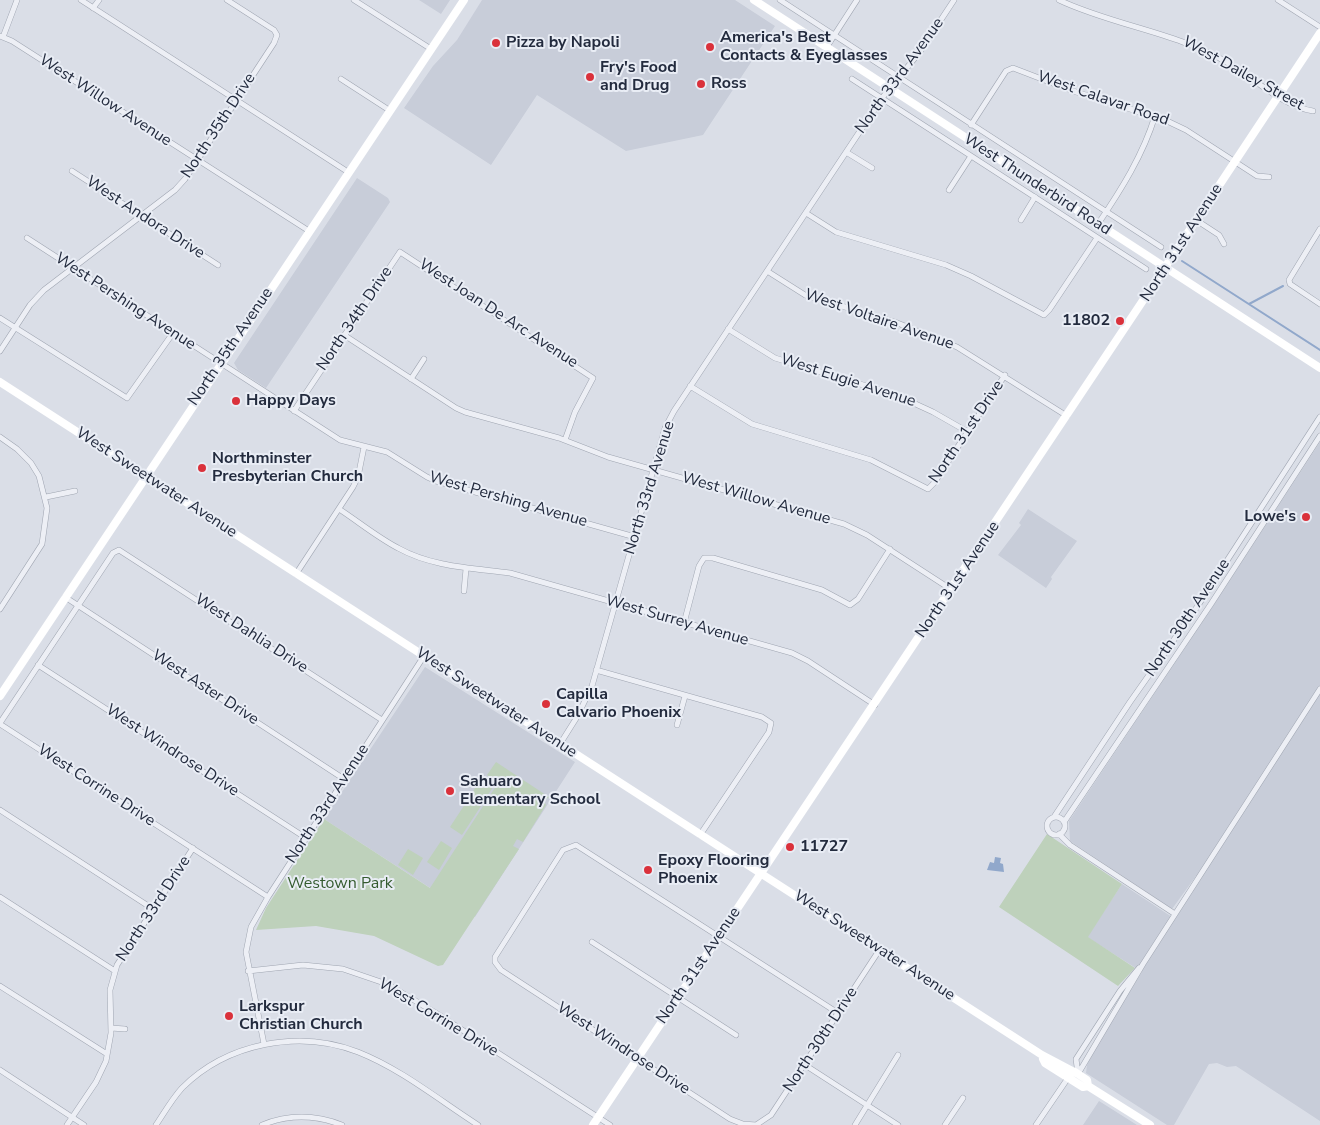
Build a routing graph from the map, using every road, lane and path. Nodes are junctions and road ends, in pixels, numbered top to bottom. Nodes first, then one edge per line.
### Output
1 (17, 0) edge
2 (81, 0) edge
3 (99, 0) edge
4 (227, 0) edge
5 (354, 0) edge
6 (464, 0) edge
7 (780, 0) edge
8 (857, 0) edge
9 (954, 0) edge
10 (1058, 0) edge
11 (1278, 0) edge
12 (758, 1) edge
13 (93, 8) junction
14 (1320, 27) edge
15 (1320, 33) edge
16 (834, 35) junction
17 (2, 36) edge
18 (826, 48) junction
19 (430, 49) junction
20 (899, 78) junction
21 (341, 79) dead end
22 (852, 79) dead end
23 (890, 89) junction
24 (1279, 96) junction
25 (882, 98) junction
26 (236, 100) junction
27 (389, 110) junction
28 (1313, 111) dead end
29 (1155, 116) junction
30 (971, 125) junction
31 (846, 152) junction
32 (971, 156) junction
33 (198, 160) junction
34 (1235, 162) junction
35 (872, 168) dead end
36 (72, 171) dead end
37 (348, 172) junction
38 (1269, 178) dead end
39 (949, 190) dead end
40 (1035, 197) junction
41 (1106, 212) junction
42 (806, 213) junction
43 (143, 217) junction
44 (1021, 220) dead end
45 (1196, 220) junction
46 (1098, 224) junction
47 (1320, 229) edge
48 (309, 231) junction
49 (26, 238) dead end
50 (1097, 238) junction
51 (1224, 244) dead end
52 (1161, 246) dead end
53 (400, 252) joint
54 (218, 265) dead end
55 (72, 267) junction
56 (1166, 268) junction
57 (1146, 269) dead end
58 (767, 271) junction
59 (1320, 304) edge
60 (0, 318) edge
61 (15, 328) junction
62 (728, 329) junction
63 (173, 333) junction
64 (344, 335) junction
65 (0, 352) edge
66 (424, 359) dead end
67 (220, 363) junction
68 (1320, 368) edge
69 (1005, 375) junction
70 (411, 379) junction
71 (0, 382) edge
72 (690, 386) junction
73 (294, 411) junction
74 (1067, 416) junction
75 (1320, 416) edge
76 (968, 432) junction
77 (0, 436) edge
78 (1320, 436) edge
79 (566, 440) junction
80 (364, 447) junction
81 (653, 470) junction
82 (146, 476) junction
83 (74, 491) dead end
84 (46, 497) junction
85 (340, 509) junction
86 (635, 537) junction
87 (890, 549) junction
88 (466, 569) junction
89 (296, 574) junction
90 (952, 590) junction
91 (464, 591) dead end
92 (65, 597) junction
93 (615, 603) junction
94 (78, 605) junction
95 (0, 609) edge
96 (684, 623) junction
97 (424, 656) junction
98 (38, 665) junction
99 (596, 670) junction
100 (1320, 688) edge
101 (0, 696) edge
102 (685, 696) junction
103 (875, 705) junction
104 (382, 720) junction
105 (0, 723) edge
106 (677, 724) dead end
107 (560, 744) junction
108 (344, 779) junction
109 (0, 810) edge
110 (1054, 817) junction
111 (1064, 822) junction
112 (1059, 834) junction
113 (700, 835) junction
114 (306, 838) junction
115 (193, 848) junction
116 (761, 874) junction
117 (0, 897) edge
118 (268, 897) junction
119 (152, 909) junction
120 (1175, 914) junction
121 (718, 936) junction
122 (592, 942) dead end
123 (880, 949) junction
124 (1143, 964) junction
125 (115, 971) junction
126 (248, 971) junction
127 (0, 986) edge
128 (677, 997) junction
129 (838, 1013) junction
130 (111, 1028) junction
131 (125, 1029) dead end
132 (736, 1035) dead end
133 (264, 1044) junction
134 (107, 1054) junction
135 (898, 1055) dead end
136 (1042, 1055) junction
137 (637, 1058) junction
138 (805, 1065) junction
139 (0, 1070) edge
140 (1067, 1072) junction
141 (1078, 1074) junction
142 (1086, 1087) junction
143 (963, 1098) dead end
144 (867, 1105) junction
145 (72, 1118) junction
146 (598, 1118) junction
147 (67, 1125) edge
148 (84, 1125) edge
149 (156, 1125) edge
150 (262, 1125) edge
151 (342, 1125) edge
152 (478, 1125) edge
153 (593, 1125) edge
154 (610, 1125) edge
155 (756, 1125) edge
156 (855, 1125) edge
157 (898, 1125) edge
158 (945, 1125) edge
159 (1036, 1125) edge
160 (1150, 1125) edge

1 - 17 street
2 - 13 street
3 - 13 street
4 - 26 street, North 35th Drive
5 - 19 street
6 - 19 street, North 35th Avenue
7 - 16 street, West Thunderbird Road
8 - 16 street
9 - 20 street, North 33rd Avenue
10 - 24 street, West Dailey Street
11 - 14 street
12 - 18 street, West Thunderbird Road
13 - 26 street
15 - 24 street, North 31st Avenue
16 - 18 street
16 - 20 street, West Thunderbird Road
17 - 33 street, West Willow Avenue
18 - 23 street, West Thunderbird Road
19 - 27 street, North 35th Avenue
20 - 23 street, North 33rd Avenue
20 - 30 street, West Thunderbird Road
21 - 27 street
22 - 25 street, West Thunderbird Road
23 - 25 street, North 33rd Avenue
23 - 46 street, West Thunderbird Road
24 - 28 street, West Dailey Street
24 - 34 street, North 31st Avenue
25 - 31 street, North 33rd Avenue
25 - 32 street, West Thunderbird Road
26 - 33 street, North 35th Drive
26 - 37 street
27 - 37 street, North 35th Avenue
29 - 30 street, West Calavar Road
29 - 34 street, West Calavar Road
29 - 41 street
30 - 41 street, West Thunderbird Road
31 - 35 street, North 33rd Avenue
31 - 42 street, North 33rd Avenue
32 - 39 street
32 - 40 street, West Thunderbird Road
33 - 43 street, North 35th Drive
33 - 48 street, West Willow Avenue
34 - 38 street, West Calavar Road
34 - 45 street, North 31st Avenue
36 - 43 street, West Andora Drive
37 - 48 street, North 35th Avenue
40 - 44 street
40 - 50 street, West Thunderbird Road
41 - 46 street
41 - 52 street, West Thunderbird Road
42 - 50 street
42 - 58 street, North 33rd Avenue
43 - 54 street, West Andora Drive
43 - 55 street, North 35th Drive
45 - 51 street
45 - 56 street, North 31st Avenue
46 - 56 street, West Thunderbird Road
47 - 59 street
48 - 67 street, North 35th Avenue
49 - 55 street, West Pershing Avenue
50 - 57 street, West Thunderbird Road
53 - 64 street, North 34th Drive
53 - 79 street, West Joan De Arc Avenue
55 - 61 street, North 35th Drive
55 - 63 street, West Pershing Avenue
56 - 68 street, West Thunderbird Road
56 - 74 street, North 31st Avenue
58 - 62 street, North 33rd Avenue
58 - 69 street, West Voltaire Avenue
60 - 61 street
61 - 63 street
61 - 65 street, North 35th Drive
62 - 72 street, North 33rd Avenue
62 - 76 street, West Eugie Avenue
63 - 67 street, West Pershing Avenue
64 - 70 street, West Willow Avenue
64 - 73 street, North 34th Drive
66 - 70 street
67 - 73 street, West Pershing Avenue
67 - 82 street, North 35th Avenue
69 - 74 street, West Voltaire Avenue
69 - 76 street, North 31st Drive
70 - 79 street, West Willow Avenue
71 - 82 street, West Sweetwater Avenue
72 - 76 street, North 31st Drive
72 - 81 street, North 33rd Avenue
73 - 80 street, West Pershing Avenue
74 - 90 street, North 31st Avenue
75 - 110 street, North 30th Avenue
77 - 84 street
78 - 111 street, North 30th Avenue
79 - 81 street, West Willow Avenue
80 - 85 street
80 - 86 street, West Pershing Avenue
81 - 86 street, North 33rd Avenue
81 - 87 street, West Willow Avenue
82 - 89 street, West Sweetwater Avenue
82 - 92 street, North 35th Avenue
83 - 84 street
84 - 95 street
85 - 88 street, West Surrey Avenue
85 - 89 street
86 - 93 street, North 33rd Avenue
87 - 90 street, West Willow Avenue
87 - 96 street
88 - 91 street
88 - 93 street, West Surrey Avenue
89 - 97 street, West Sweetwater Avenue
90 - 103 street, North 31st Avenue
92 - 94 street, West Aster Drive
92 - 101 street, North 35th Avenue
93 - 96 street, West Surrey Avenue
93 - 99 street, North 33rd Avenue
94 - 98 street
94 - 104 street, West Dahlia Drive
94 - 108 street, West Aster Drive
96 - 103 street, West Surrey Avenue
97 - 104 street, North 33rd Avenue
97 - 107 street, West Sweetwater Avenue
98 - 105 street
98 - 114 street, West Windrose Drive
99 - 102 street
99 - 107 street, North 33rd Avenue
100 - 120 street
102 - 106 street
102 - 113 street
103 - 116 street, North 31st Avenue
104 - 108 street, North 33rd Avenue
105 - 115 street, West Corrine Drive
107 - 113 street, West Sweetwater Avenue
108 - 114 street, North 33rd Avenue
109 - 119 street
110 - 111 street
110 - 112 street
111 - 112 street, North 30th Avenue
112 - 120 street
113 - 116 street, West Sweetwater Avenue
114 - 118 street, North 33rd Avenue
115 - 118 street, West Corrine Drive
115 - 119 street, North 33rd Drive
116 - 121 street, North 31st Avenue
116 - 123 street, West Sweetwater Avenue
117 - 125 street
118 - 126 street, North 33rd Avenue
119 - 125 street, North 33rd Drive
120 - 124 street
121 - 128 street, North 31st Avenue
121 - 129 street
121 - 137 street, West Windrose Drive
122 - 128 street
123 - 129 street, North 30th Drive
123 - 136 street, West Sweetwater Avenue
124 - 141 street
124 - 141 street
125 - 130 street, North 33rd Drive
126 - 133 street, North 33rd Avenue
126 - 146 street, West Corrine Drive
127 - 134 street
128 - 132 street
128 - 137 street, North 31st Avenue
129 - 138 street, North 30th Drive
130 - 131 street
130 - 134 street, North 33rd Drive
133 - 149 street
133 - 152 street
134 - 145 street, North 33rd Drive
135 - 144 street
136 - 140 street, West Sweetwater Avenue
136 - 140 street, West Sweetwater Avenue
137 - 146 street, North 31st Avenue
137 - 155 street, West Windrose Drive
138 - 144 street
138 - 155 street, North 30th Drive
139 - 145 street
140 - 141 street
140 - 142 street, West Sweetwater Avenue
140 - 159 street
141 - 142 street, West Sweetwater Avenue
142 - 160 street, West Sweetwater Avenue
143 - 158 street
144 - 156 street
144 - 157 street
145 - 147 street, North 33rd Drive
145 - 148 street
146 - 153 street, North 31st Avenue
146 - 154 street, West Corrine Drive
150 - 151 street

